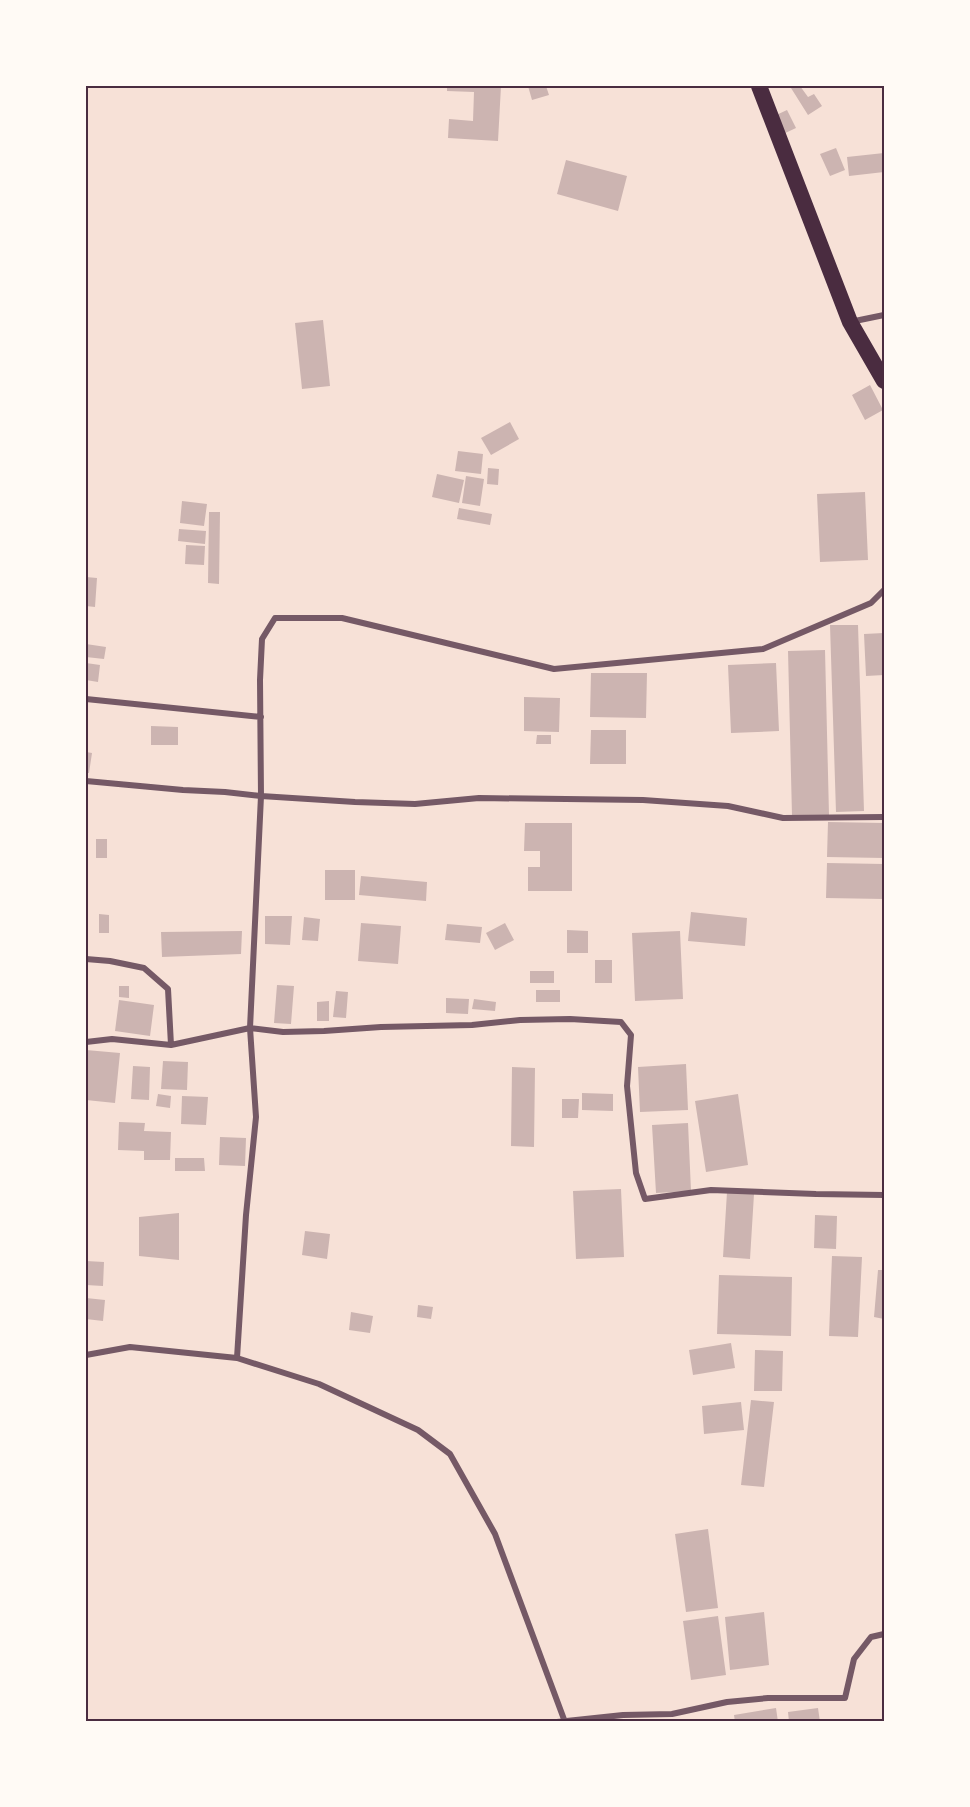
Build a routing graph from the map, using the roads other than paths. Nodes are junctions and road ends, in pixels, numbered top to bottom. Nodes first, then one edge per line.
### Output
1 (759, 86) edge
2 (885, 315) edge
3 (850, 322) junction
4 (885, 381) edge
5 (885, 590) edge
6 (86, 699) edge
7 (261, 717) junction
8 (86, 781) edge
9 (261, 796) junction
10 (885, 817) edge
11 (86, 959) edge
12 (250, 1028) junction
13 (86, 1042) edge
14 (171, 1045) junction
15 (885, 1195) edge
16 (86, 1355) edge
17 (237, 1358) junction
18 (885, 1634) edge
19 (562, 1721) edge

1 - 3 highway
2 - 3 street
3 - 4 highway
5 - 7 street
6 - 7 street
7 - 9 street
8 - 9 street
9 - 10 street
9 - 12 street
11 - 14 street
12 - 14 street
12 - 15 street
12 - 17 street
13 - 14 street
16 - 17 street
17 - 19 street
18 - 19 street

